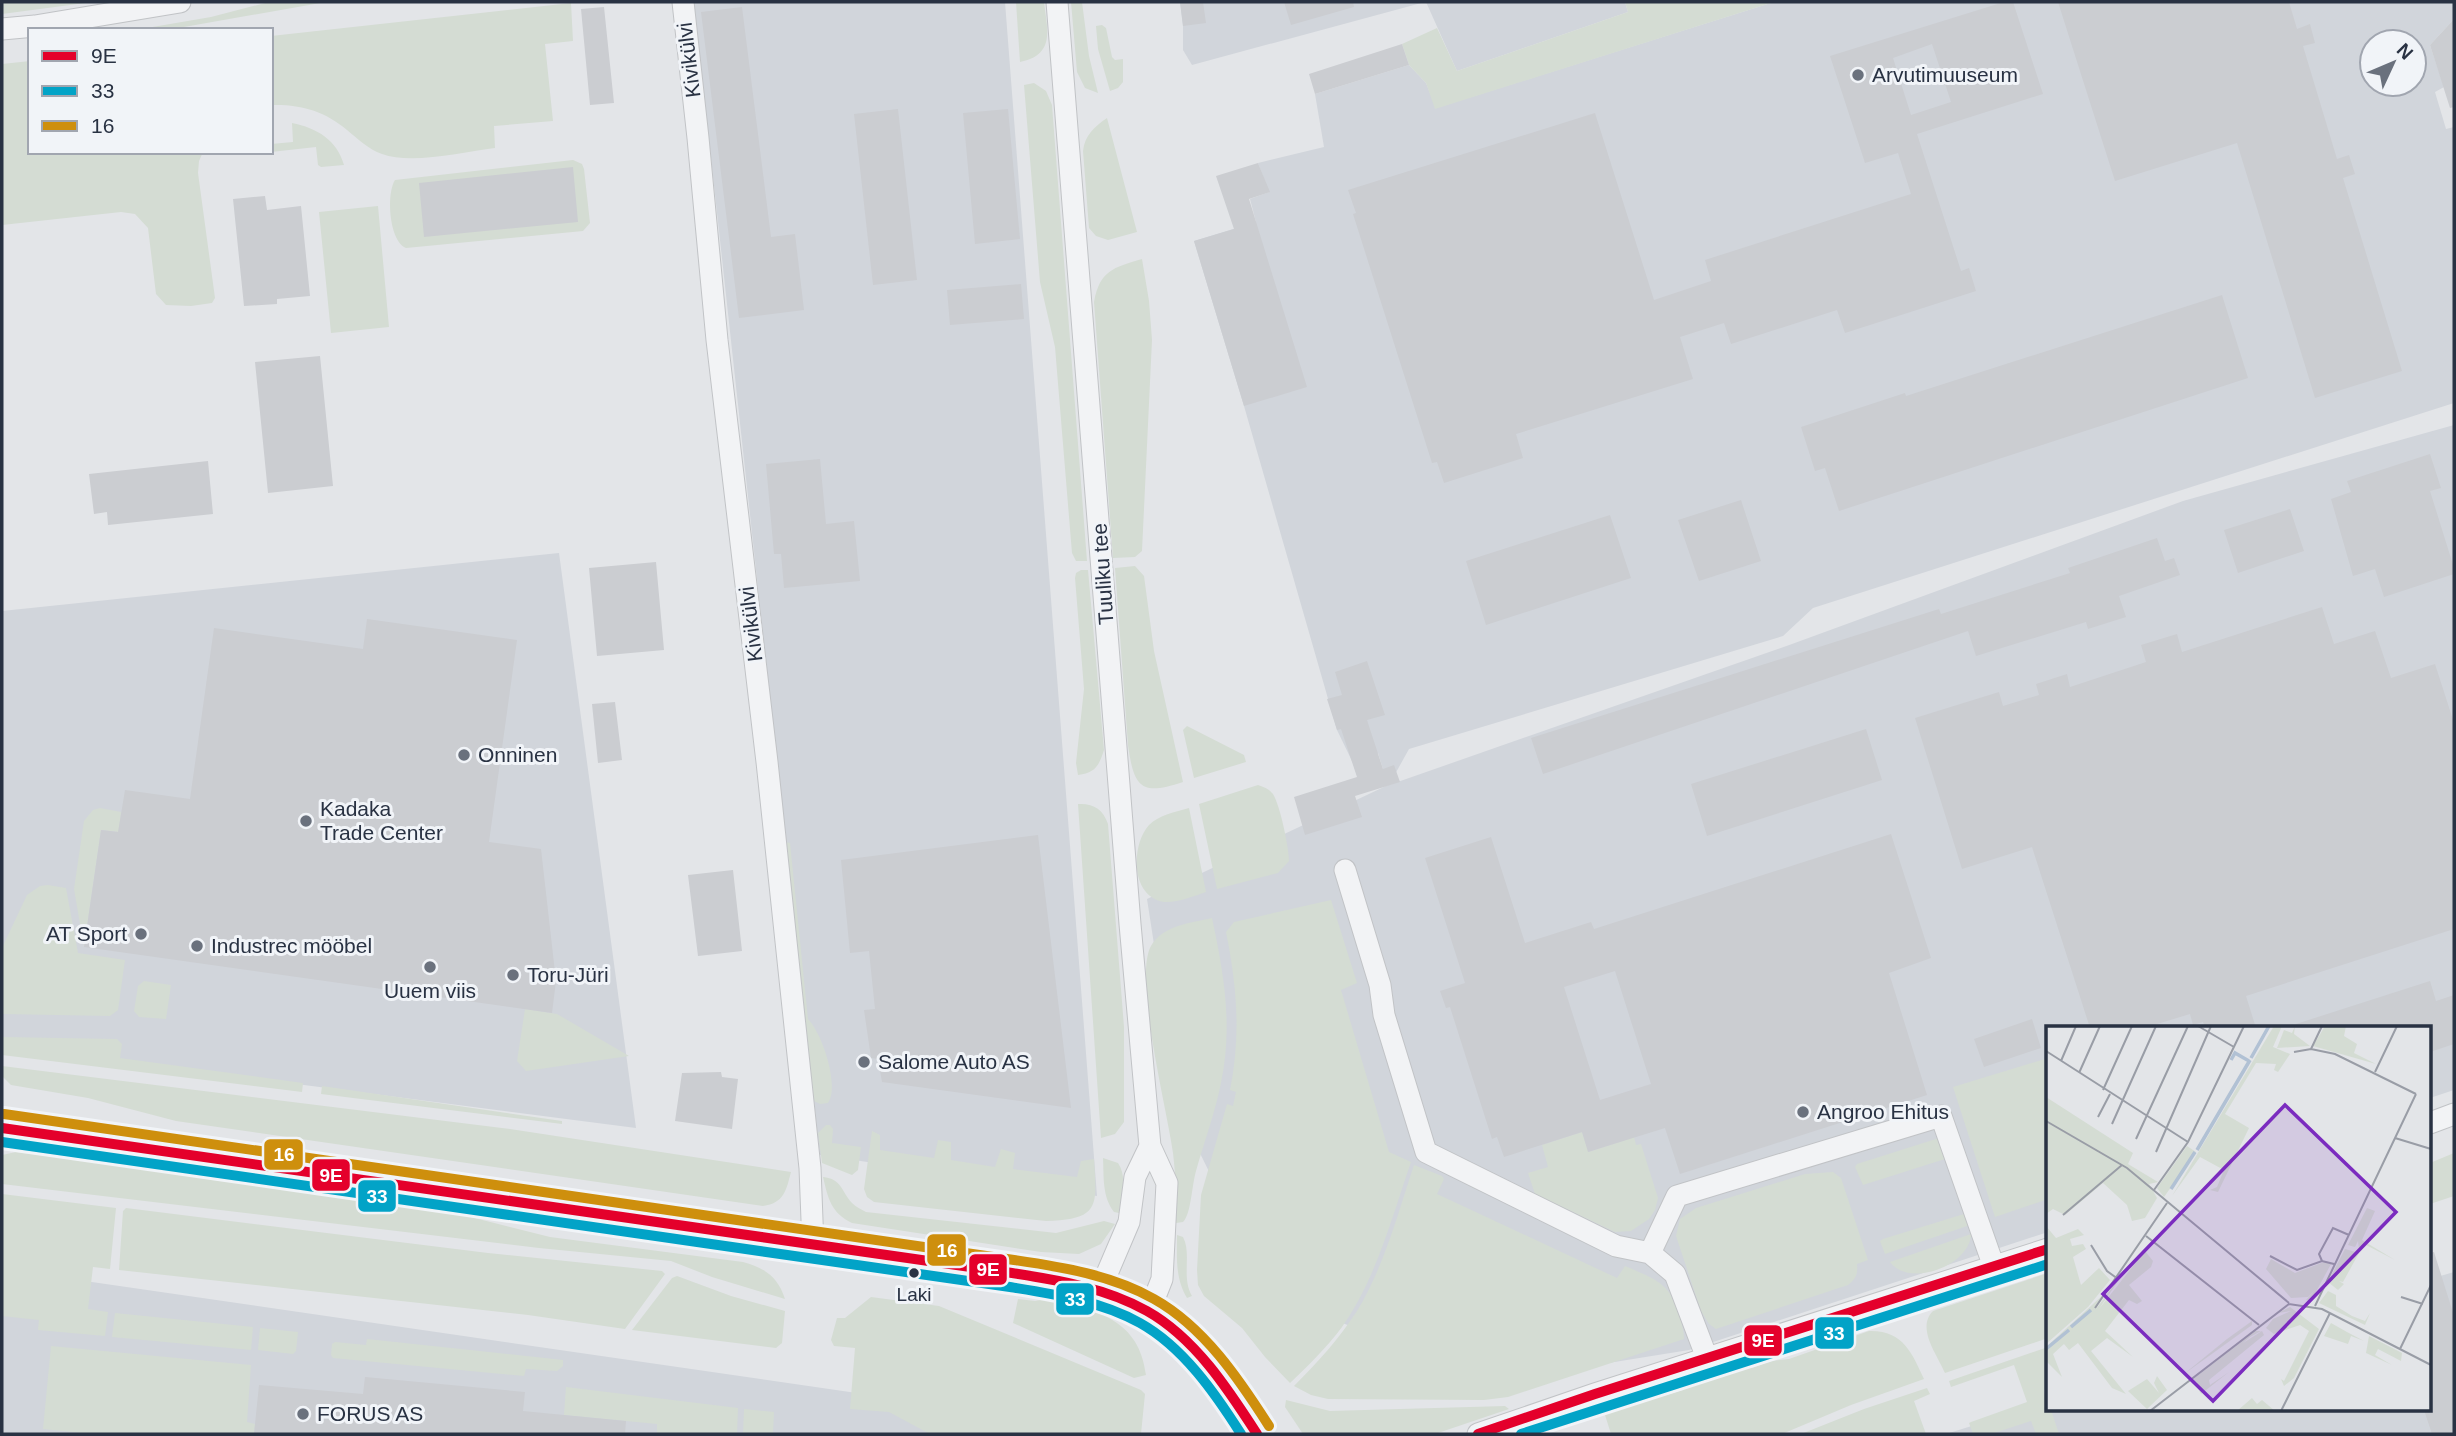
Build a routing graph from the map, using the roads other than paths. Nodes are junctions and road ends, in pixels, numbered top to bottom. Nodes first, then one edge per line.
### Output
1 (180, 2) edge
2 (683, 2) edge
3 (1057, 2) edge
4 (2, 29) edge
5 (1345, 870) dead end
6 (2454, 1114) edge
7 (2432, 1122) edge
8 (2, 1128) edge
9 (1150, 1146) junction
10 (813, 1246) junction
11 (2046, 1250) edge
12 (1650, 1253) junction
13 (1994, 1267) junction
14 (1100, 1290) junction
15 (1149, 1312) junction
16 (1707, 1358) junction
17 (1257, 1434) edge
18 (1478, 1434) edge

1 - 4 street
2 - 10 street, Kivikülvi
3 - 9 street, Tuuliku tee
5 - 12 street
6 - 7 street
8 - 10 main road
9 - 14 street
9 - 15 street, Tuuliku tee
10 - 14 main road
11 - 13 street
12 - 13 street
12 - 16 street
13 - 16 street
14 - 15 main road
15 - 17 main road
16 - 18 street

